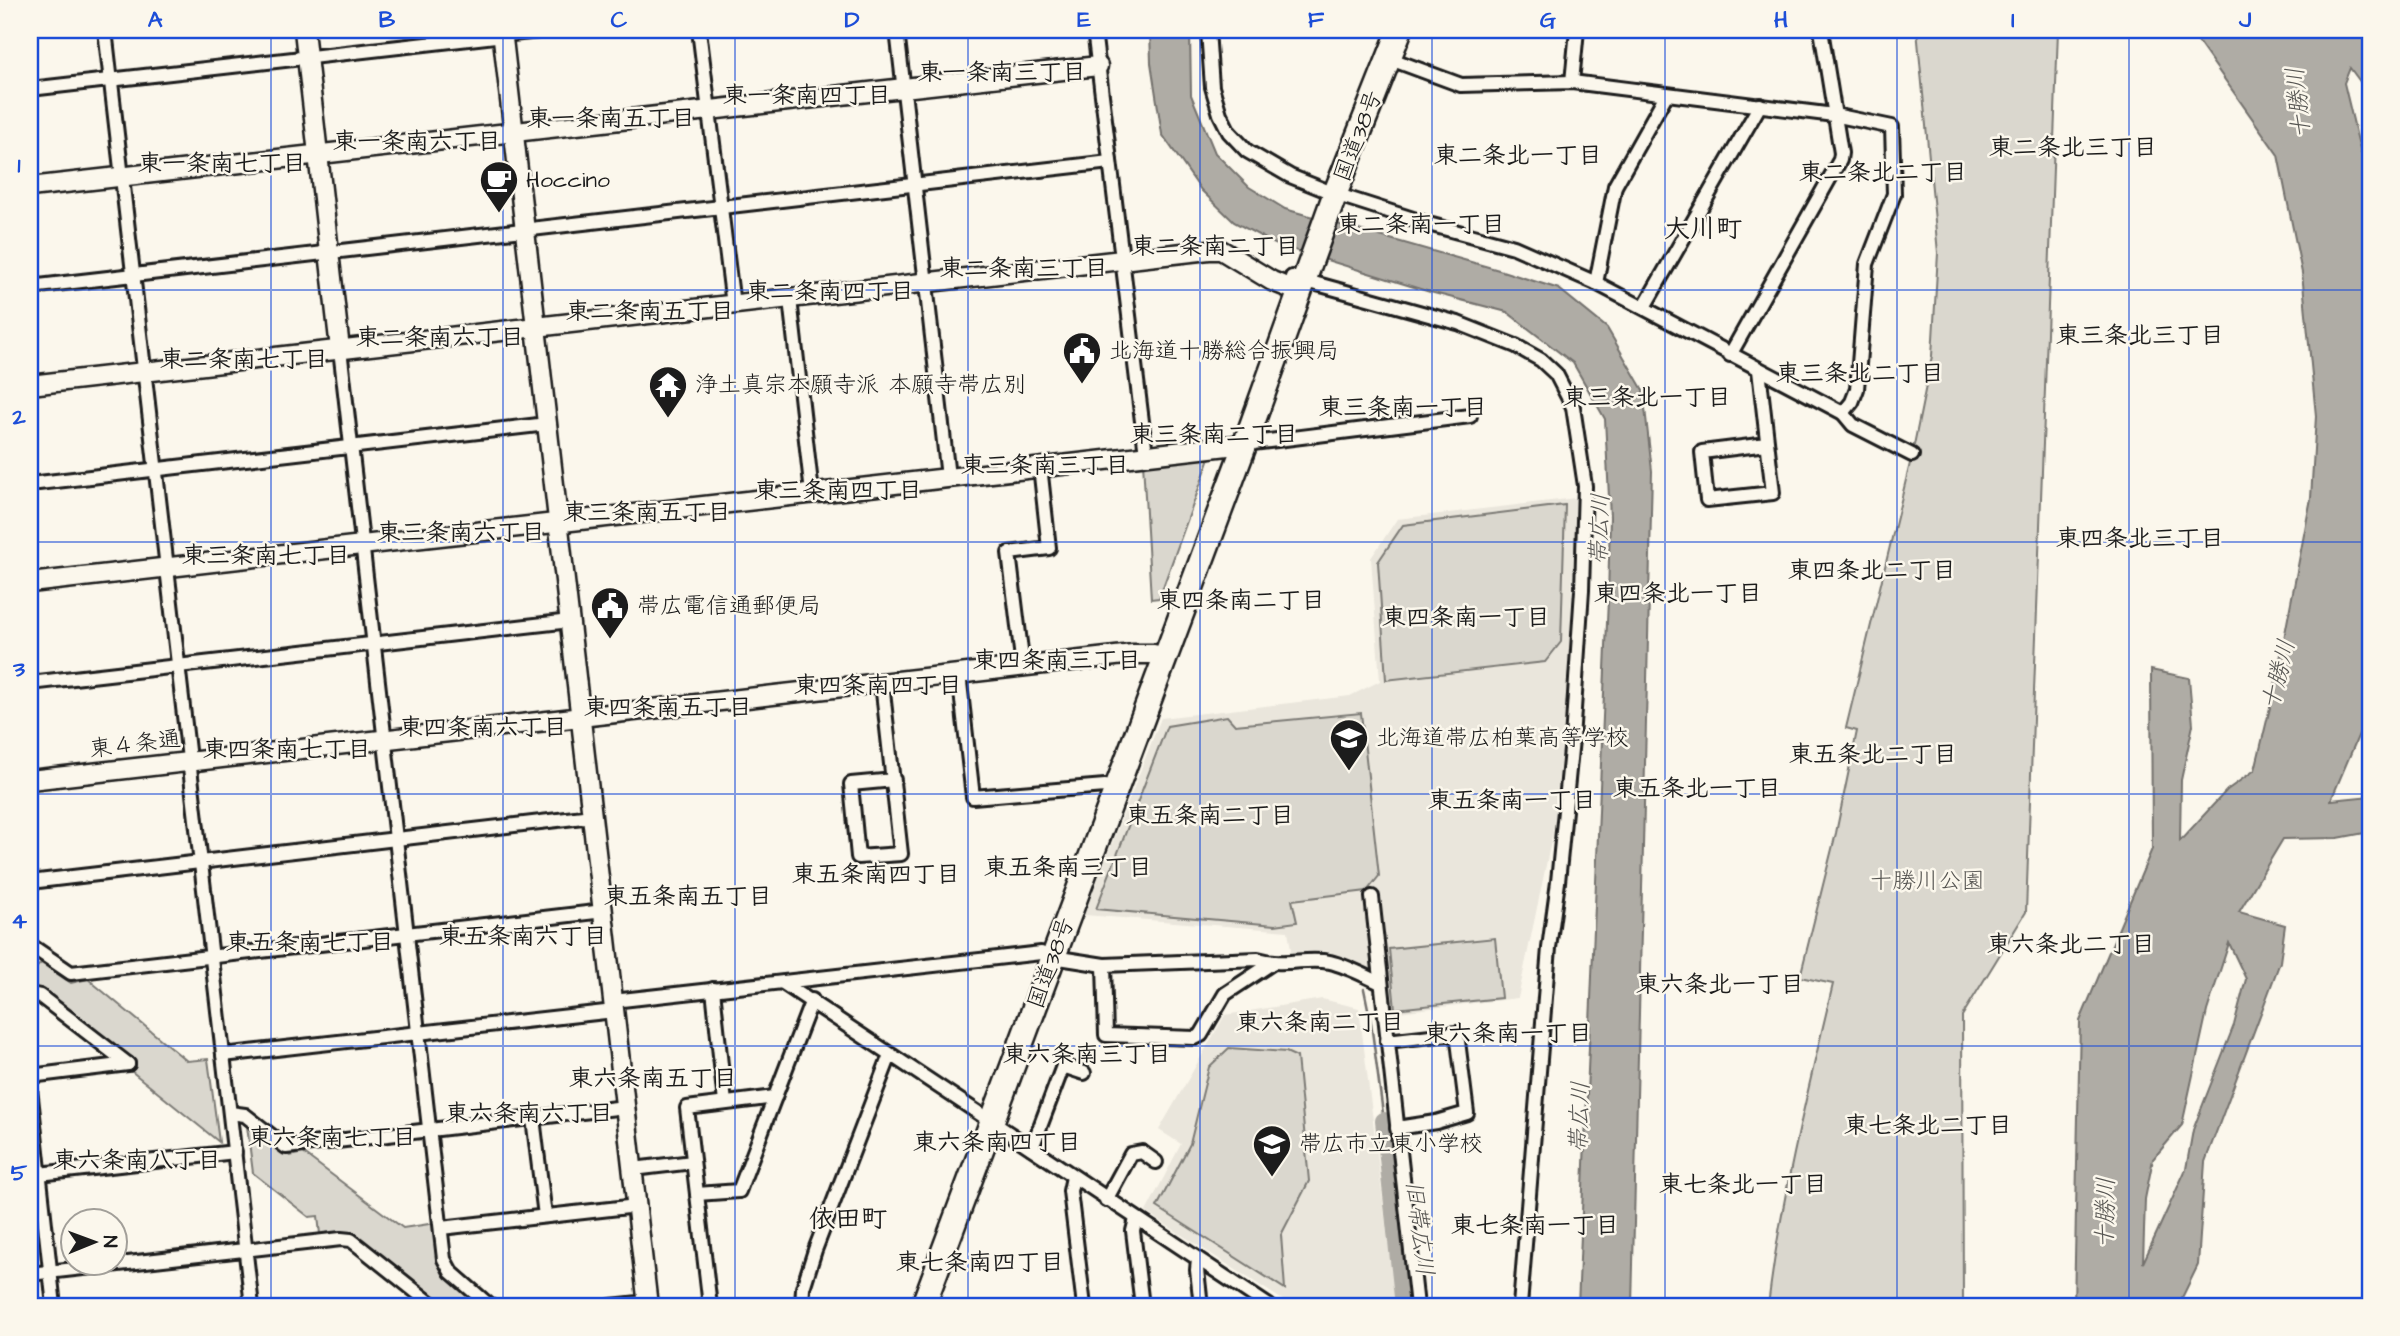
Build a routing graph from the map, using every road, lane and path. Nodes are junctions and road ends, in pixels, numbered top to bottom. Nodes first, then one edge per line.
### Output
1 (105, 30) edge
2 (304, 30) edge
3 (548, 30) edge
4 (699, 30) edge
5 (897, 30) edge
6 (1094, 30) edge
7 (1208, 30) edge
8 (1387, 30) edge
9 (1400, 30) edge
10 (1577, 30) edge
11 (1821, 30) edge
12 (502, 32) edge
13 (307, 58) junction
14 (1388, 58) junction
15 (1098, 65) junction
16 (111, 80) junction
17 (1572, 82) junction
18 (903, 88) junction
19 (30, 89) edge
20 (1665, 95) junction
21 (1760, 106) junction
22 (709, 109) junction
23 (1834, 115) junction
24 (514, 131) junction
25 (317, 154) junction
26 (1110, 162) junction
27 (122, 177) junction
28 (914, 185) junction
29 (30, 187) edge
30 (1329, 197) junction
31 (720, 208) junction
32 (524, 230) junction
33 (328, 253) junction
34 (1122, 259) junction
35 (134, 276) junction
36 (925, 283) junction
37 (1596, 283) junction
38 (1296, 284) junction
39 (30, 287) edge
40 (790, 299) junction
41 (733, 305) junction
42 (1644, 307) junction
43 (535, 328) junction
44 (340, 349) junction
45 (1730, 355) junction
46 (1759, 370) junction
47 (145, 373) junction
48 (30, 385) edge
49 (1843, 413) junction
50 (1470, 416) dead end
51 (547, 424) junction
52 (1767, 443) junction
53 (1238, 445) junction
54 (351, 446) junction
55 (1146, 454) junction
56 (1912, 455) dead end
57 (1040, 466) junction
58 (155, 469) junction
59 (948, 477) junction
60 (30, 484) edge
61 (811, 493) junction
62 (559, 522) junction
63 (363, 544) junction
64 (166, 567) junction
65 (30, 583) edge
66 (570, 621) junction
67 (374, 643) junction
68 (1159, 655) junction
69 (178, 666) junction
70 (1023, 667) junction
71 (959, 674) junction
72 (30, 683) edge
73 (882, 683) junction
74 (581, 718) junction
75 (384, 740) junction
76 (189, 762) junction
77 (30, 780) edge
78 (894, 780) junction
79 (1105, 786) junction
80 (592, 816) junction
81 (396, 837) junction
82 (200, 862) junction
83 (30, 882) edge
84 (1372, 897) dead end
85 (604, 911) junction
86 (407, 934) junction
87 (32, 953) edge
88 (1047, 955) junction
89 (212, 957) junction
90 (1272, 963) junction
91 (1104, 965) junction
92 (783, 983) junction
93 (1381, 983) junction
94 (713, 989) junction
95 (30, 994) edge
96 (812, 1000) junction
97 (614, 1006) junction
98 (418, 1032) junction
99 (1387, 1041) junction
100 (223, 1055) junction
101 (890, 1055) junction
102 (1084, 1073) dead end
103 (30, 1076) edge
104 (30, 1088) edge
105 (775, 1097) junction
106 (725, 1103) junction
107 (625, 1107) junction
108 (230, 1113) junction
109 (987, 1117) junction
110 (533, 1118) junction
111 (1396, 1128) junction
112 (430, 1130) junction
113 (1032, 1148) junction
114 (235, 1152) junction
115 (693, 1162) junction
116 (1156, 1162) dead end
117 (633, 1169) junction
118 (34, 1175) edge
119 (1073, 1177) junction
120 (697, 1194) junction
121 (1106, 1200) junction
122 (637, 1206) junction
123 (545, 1216) junction
124 (1136, 1219) junction
125 (440, 1228) junction
126 (246, 1249) junction
127 (1198, 1259) junction
128 (50, 1272) junction
129 (30, 1274) edge
130 (648, 1304) edge
131 (1262, 1304) edge
132 (54, 1306) edge
133 (253, 1306) edge
134 (434, 1306) edge
135 (490, 1306) edge
136 (611, 1306) edge
137 (710, 1306) edge
138 (802, 1306) edge
139 (910, 1306) edge
140 (923, 1306) edge
141 (1084, 1306) edge
142 (1142, 1306) edge
143 (1201, 1306) edge
144 (1417, 1306) edge
145 (1520, 1306) edge

1 - 16 street
2 - 13 street
3 - 12 street
4 - 22 street
5 - 18 street
6 - 15 street
7 - 30 street
8 - 30 highway, 国道38号
9 - 14 highway, 国道38号
10 - 17 street
11 - 23 street
12 - 13 street
12 - 24 street
13 - 16 street
13 - 25 street
14 - 17 street
14 - 30 highway, 国道38号
15 - 18 street
15 - 26 street
16 - 19 street
16 - 27 street
17 - 20 street
18 - 22 street
18 - 28 street
20 - 21 street
20 - 37 street
21 - 23 street
21 - 42 street
22 - 24 street
22 - 31 street
23 - 45 street
23 - 49 street
24 - 25 street
24 - 32 street
25 - 27 street
25 - 33 street
26 - 28 street
26 - 34 street
27 - 29 street
27 - 35 street
28 - 31 street
28 - 36 street
30 - 37 street
30 - 38 highway, 国道38号
31 - 32 street
31 - 41 street
32 - 33 street
32 - 43 street
33 - 35 street
33 - 44 street
34 - 36 street
34 - 38 street
34 - 55 street
35 - 39 street
35 - 47 street
36 - 40 street
36 - 59 street
37 - 42 street
38 - 53 highway, 国道38号
38 - 145 street
40 - 41 street
40 - 61 street
41 - 43 street
42 - 45 street
43 - 44 street
43 - 51 street
44 - 47 street
44 - 54 street
45 - 46 street
46 - 49 street
46 - 52 street
47 - 48 street
47 - 58 street
49 - 56 street
50 - 53 street
51 - 54 street
51 - 62 street
52 - 52 street
53 - 55 street
53 - 68 highway, 国道38号
54 - 58 street
54 - 63 street
55 - 57 street
57 - 59 street
57 - 70 street
58 - 60 street
58 - 64 street
59 - 61 street
61 - 62 street
62 - 63 street
62 - 66 street
63 - 64 street
63 - 67 street
64 - 65 street
64 - 69 street
66 - 67 street
66 - 74 street
67 - 69 street
67 - 75 street
68 - 70 street, 東４条通
68 - 79 highway, 国道38号
68 - 88 highway, 国道38号
69 - 72 street
69 - 76 street
70 - 71 street, 東４条通
71 - 73 street, 東４条通
71 - 79 street
73 - 74 street, 東４条通
73 - 78 street
74 - 75 street, 東４条通
74 - 80 street
75 - 76 street, 東４条通
75 - 81 street
76 - 77 street, 東４条通
76 - 82 street
78 - 78 street
79 - 88 highway, 国道38号
80 - 81 street
80 - 85 street
81 - 82 street
81 - 86 street
82 - 83 street
82 - 89 street
84 - 93 street
85 - 86 street
85 - 97 street
86 - 89 street
86 - 98 street
87 - 89 street
88 - 91 street
88 - 92 street
88 - 109 highway, 国道38号
89 - 100 street
90 - 91 street
90 - 91 street
90 - 93 street
92 - 94 street
92 - 96 street
93 - 99 street
94 - 97 street
94 - 106 street
95 - 103 street
96 - 101 street
96 - 105 street
97 - 98 street
97 - 107 street
98 - 100 street
98 - 112 street
99 - 111 street
99 - 111 street
100 - 108 street
101 - 109 street
101 - 138 street
102 - 113 street
104 - 118 street
105 - 106 street
105 - 120 street
106 - 115 street
107 - 110 street
107 - 117 street
108 - 112 street
108 - 114 street
109 - 113 street
109 - 139 highway, 国道38号
109 - 140 highway, 国道38号
110 - 112 street
110 - 123 street
111 - 144 street
112 - 125 street
113 - 119 street
114 - 118 street
114 - 126 street
115 - 117 street
115 - 120 street
116 - 121 street
117 - 122 street
118 - 128 street
119 - 121 street
119 - 141 street
120 - 137 street
121 - 124 street
122 - 123 street
122 - 130 street
123 - 125 street
124 - 127 street
124 - 142 street
125 - 135 street
126 - 128 street
126 - 133 street
126 - 134 street
127 - 131 street
127 - 143 street
128 - 129 street
128 - 132 street
130 - 136 street

